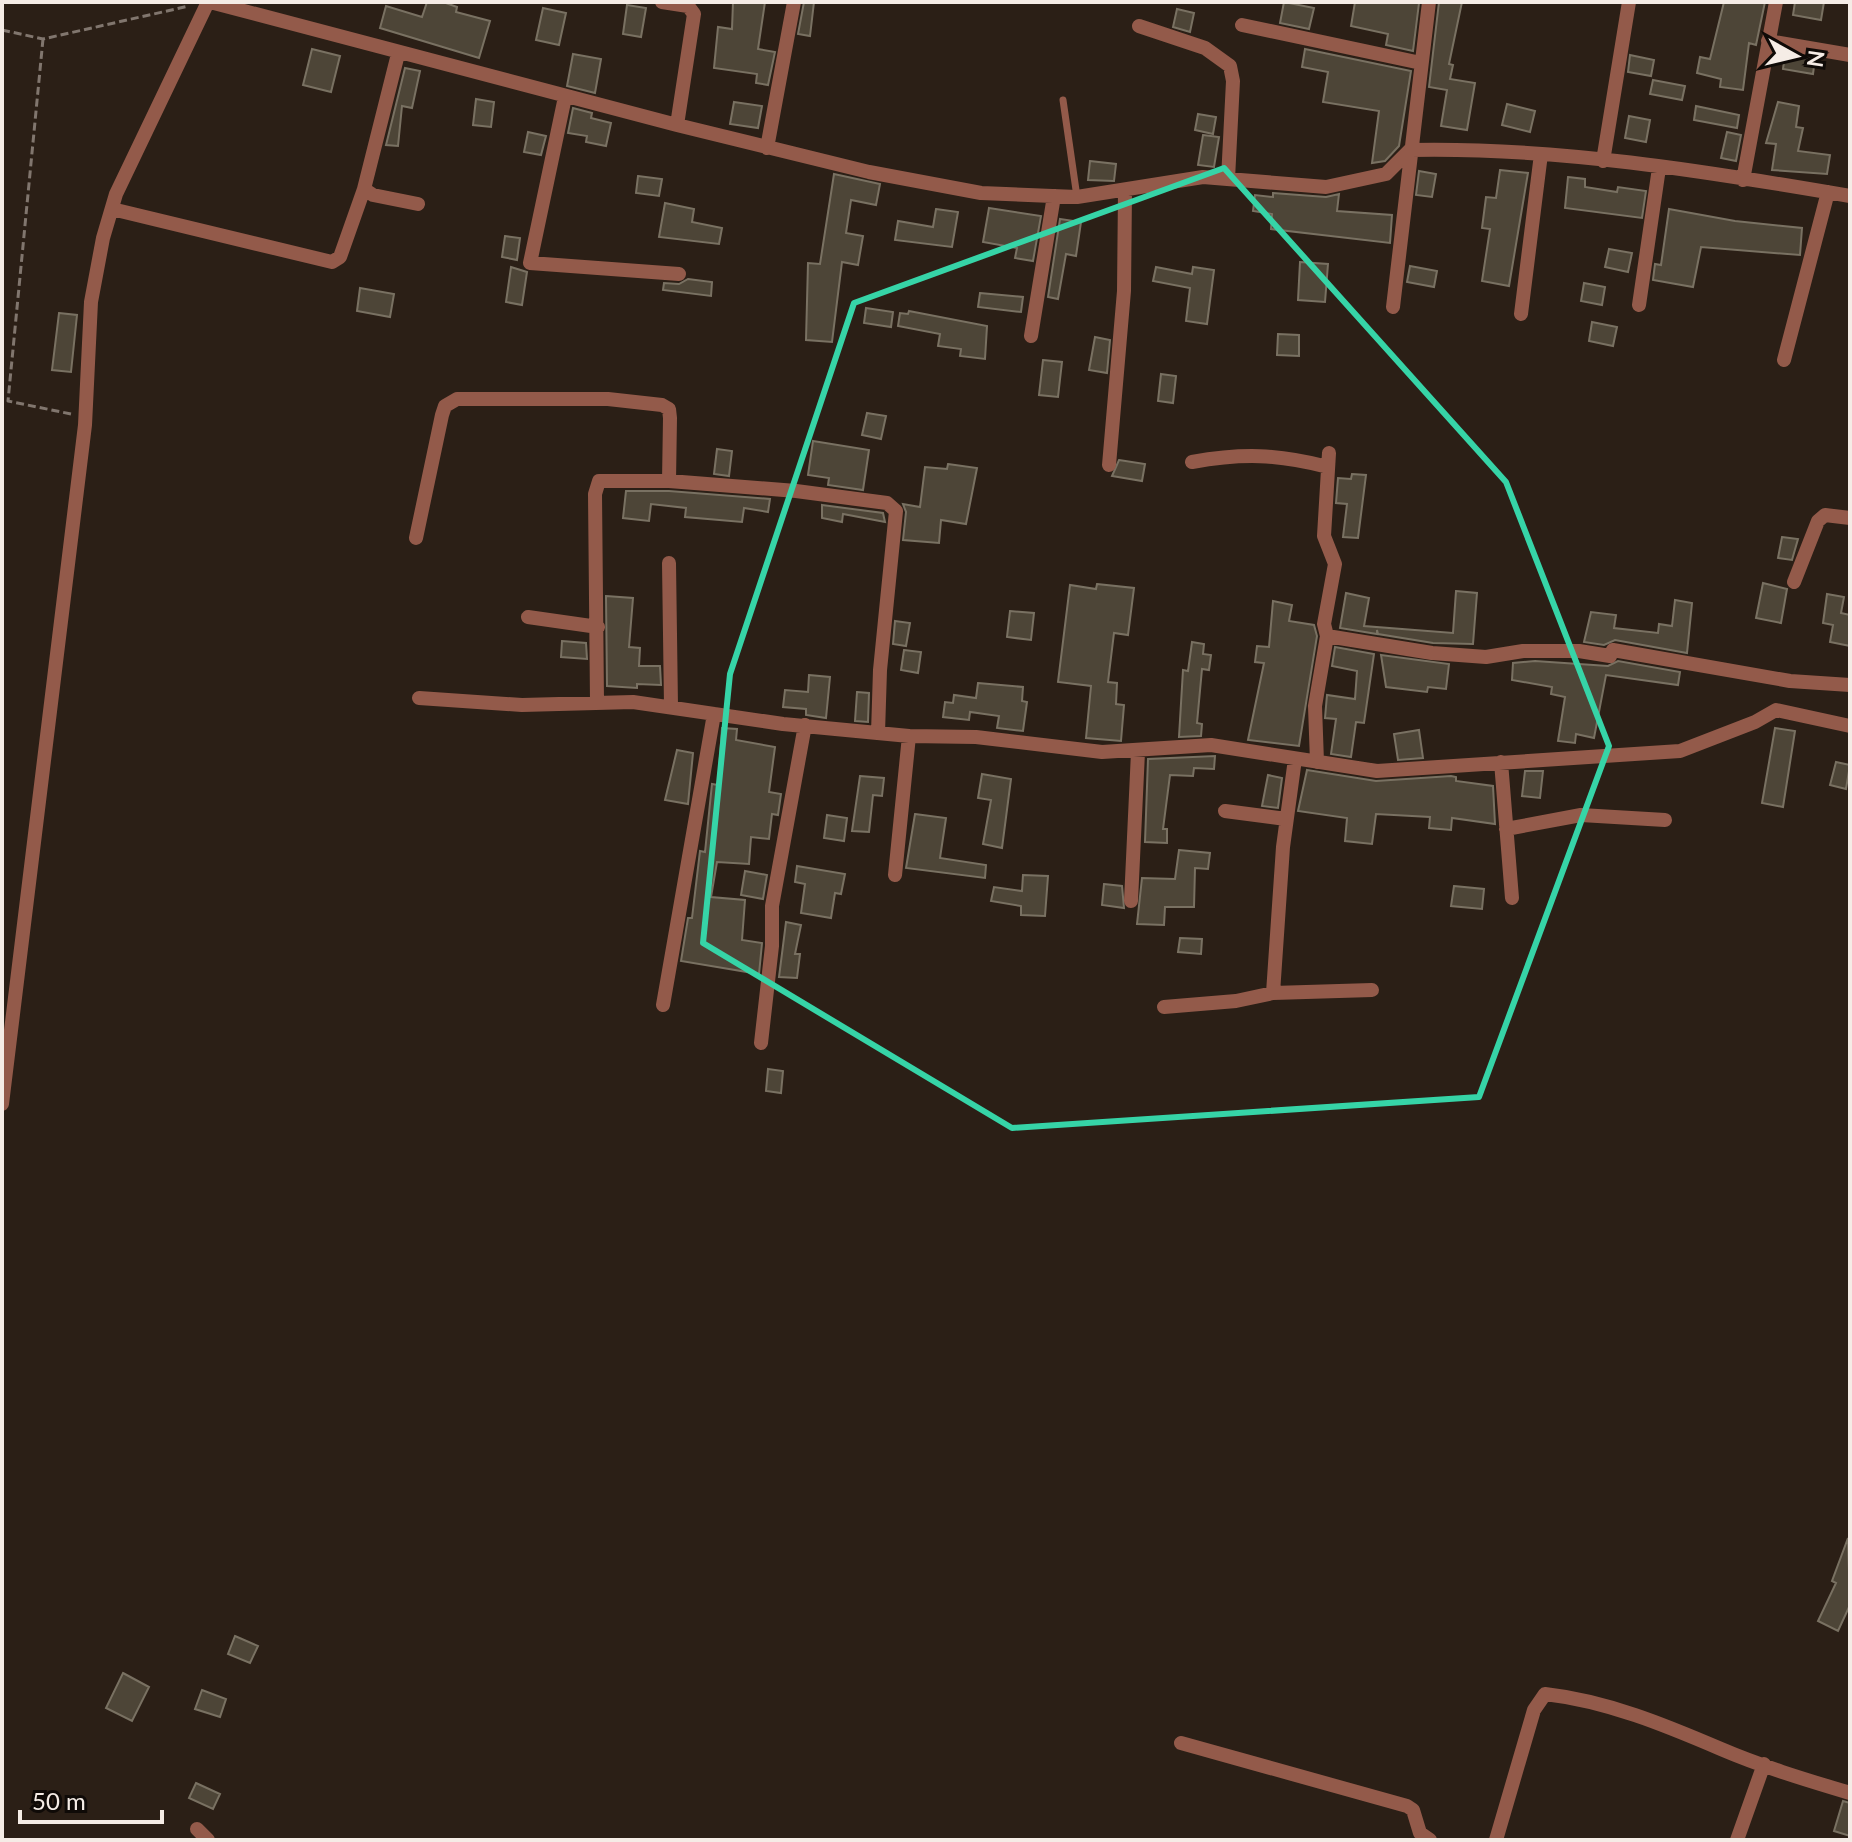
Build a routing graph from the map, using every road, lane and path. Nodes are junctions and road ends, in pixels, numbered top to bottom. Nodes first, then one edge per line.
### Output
1 (209, 2) edge
2 (662, 2) edge
3 (794, 2) edge
4 (1429, 2) edge
5 (1629, 2) edge
6 (1776, 2) edge
7 (191, 5) dead end
8 (1242, 25) dead end
9 (1139, 26) dead end
10 (2, 30) edge
11 (43, 39) junction
12 (1768, 41) junction
13 (398, 54) junction
14 (1850, 55) edge
15 (1421, 63) junction
16 (565, 97) junction
17 (1063, 100) dead end
18 (677, 125) junction
19 (767, 148) junction
20 (1410, 150) junction
21 (1541, 154) junction
22 (1603, 161) junction
23 (1659, 168) junction
24 (1228, 179) junction
25 (1743, 180) junction
26 (364, 189) junction
27 (1125, 192) junction
28 (1828, 192) junction
29 (1054, 196) junction
30 (1850, 196) edge
31 (1077, 197) junction
32 (418, 204) dead end
33 (112, 209) junction
34 (679, 274) dead end
35 (1639, 305) dead end
36 (1393, 307) dead end
37 (1521, 314) dead end
38 (1031, 336) dead end
39 (1784, 360) dead end
40 (2, 400) edge
41 (8, 401) junction
42 (84, 418) junction
43 (1192, 462) dead end
44 (1109, 465) dead end
45 (669, 481) junction
46 (1850, 518) edge
47 (416, 538) dead end
48 (669, 563) dead end
49 (1794, 582) dead end
50 (528, 617) dead end
51 (598, 627) junction
52 (1327, 636) junction
53 (1850, 685) edge
54 (419, 698) dead end
55 (597, 701) junction
56 (671, 706) junction
57 (714, 714) junction
58 (805, 725) junction
59 (1850, 726) edge
60 (878, 733) junction
61 (909, 736) junction
62 (1138, 752) junction
63 (1295, 759) junction
64 (1317, 762) junction
65 (1501, 762) junction
66 (1225, 811) dead end
67 (1286, 819) junction
68 (1665, 820) dead end
69 (1506, 829) junction
70 (895, 875) dead end
71 (1512, 898) dead end
72 (1131, 901) dead end
73 (1372, 990) dead end
74 (1273, 993) junction
75 (663, 1005) dead end
76 (1164, 1007) dead end
77 (761, 1043) dead end
78 (2, 1104) edge
79 (1181, 1743) dead end
80 (1764, 1764) junction
81 (1850, 1793) edge
82 (1430, 1840) edge
83 (1496, 1840) edge
84 (1737, 1840) edge

1 - 13 street
1 - 33 street
2 - 18 street
3 - 19 street
4 - 15 street
5 - 22 street
6 - 12 street
7 - 11 path
8 - 15 street
9 - 24 street
10 - 11 path
11 - 41 path
12 - 14 street
12 - 25 street
13 - 16 street
13 - 26 street
15 - 20 street
16 - 18 street
16 - 34 street
17 - 31 lane
18 - 19 street
19 - 29 street
20 - 21 street
20 - 24 street
20 - 36 street
21 - 22 street
21 - 37 street
22 - 23 street
23 - 25 street
23 - 35 street
24 - 27 street
25 - 28 street
26 - 32 street
26 - 33 street
27 - 31 street
27 - 44 street
28 - 30 street
28 - 39 street
29 - 31 street
29 - 38 street
33 - 42 street
40 - 41 path
41 - 42 path
42 - 78 street
43 - 52 street
45 - 47 street
45 - 51 street
45 - 60 street
46 - 49 street
48 - 56 street
50 - 51 street
51 - 55 street
52 - 53 street
52 - 64 street
54 - 55 street
55 - 56 street
56 - 57 street
57 - 58 street
57 - 75 street
58 - 60 street
58 - 77 street
59 - 65 street
60 - 61 street
61 - 62 street
61 - 70 street
62 - 63 street
62 - 72 street
63 - 64 street
63 - 67 street
64 - 65 street
65 - 69 street
66 - 67 street
67 - 74 street
68 - 69 street
69 - 71 street
73 - 74 street
74 - 76 street
79 - 82 street
80 - 81 street
80 - 83 street
80 - 84 street

